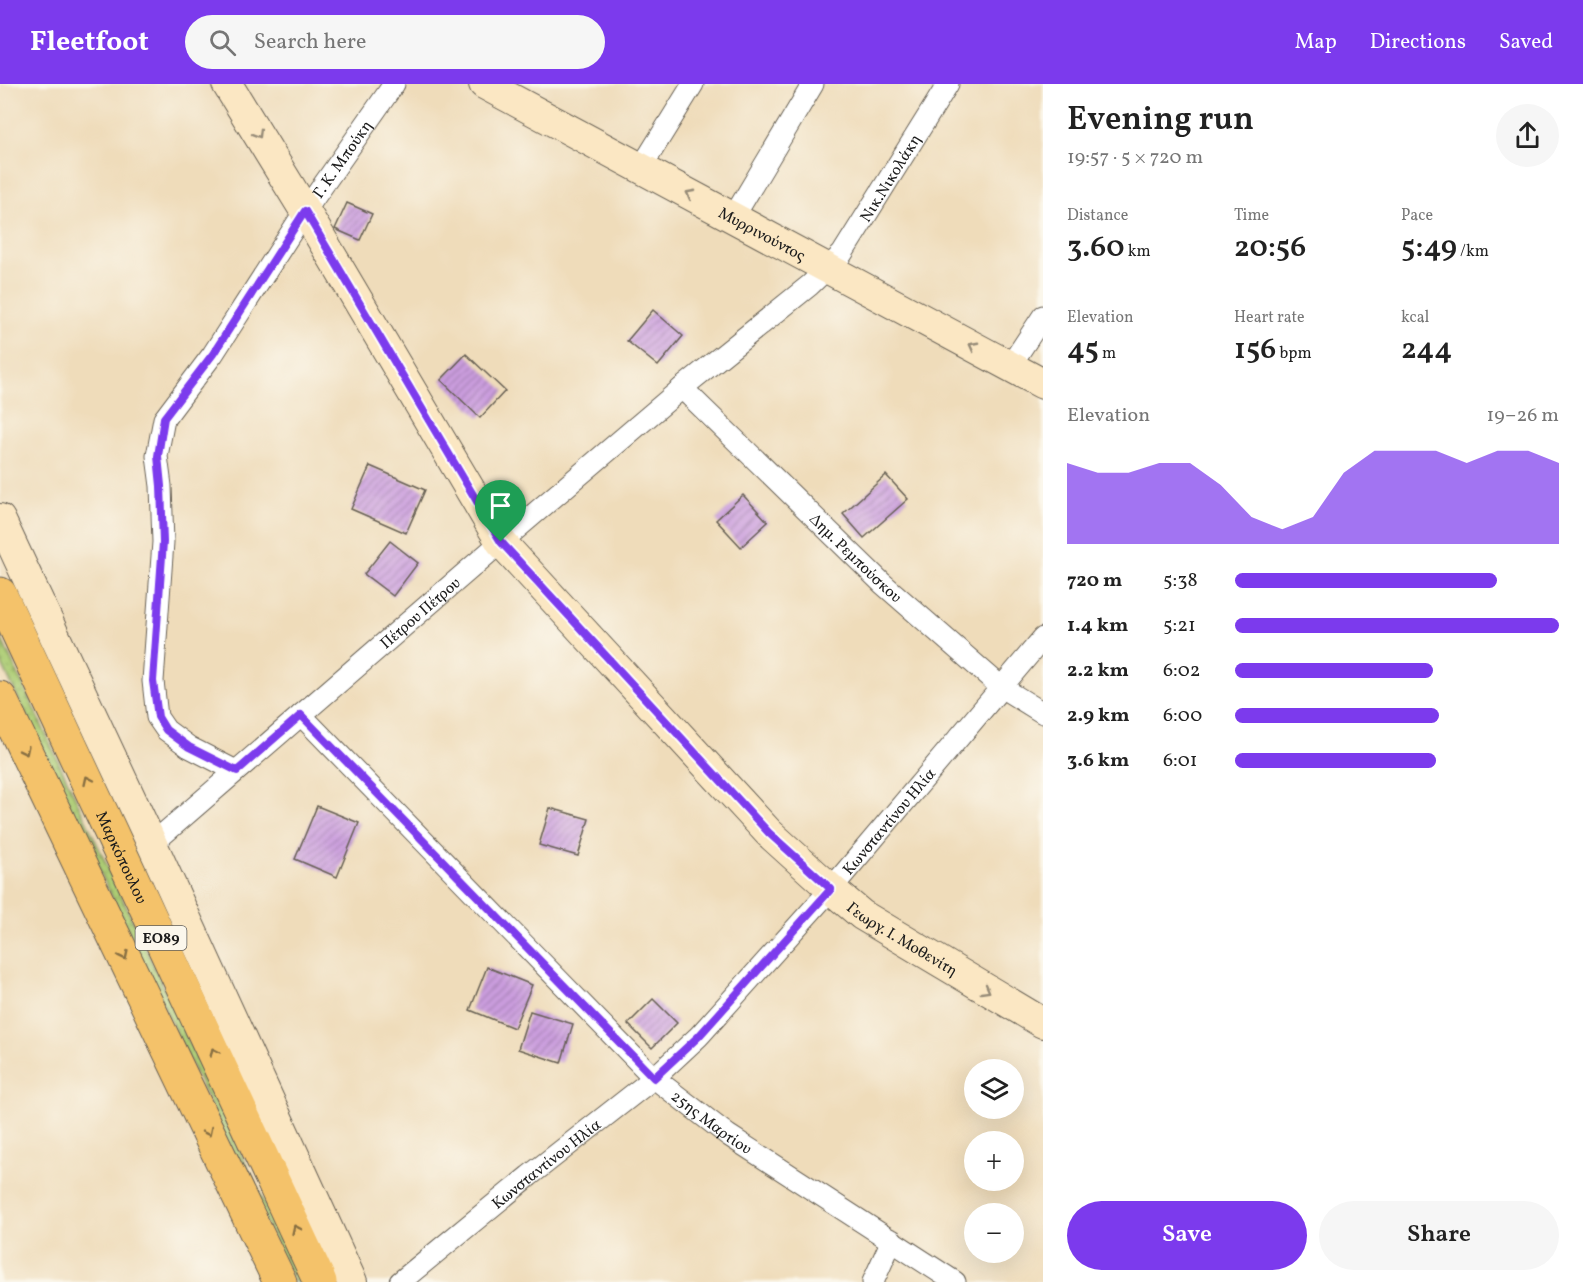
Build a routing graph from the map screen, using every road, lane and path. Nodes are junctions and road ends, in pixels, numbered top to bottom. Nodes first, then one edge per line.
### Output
1 (227, 84) edge
2 (394, 84) edge
3 (484, 84) edge
4 (693, 84) edge
5 (813, 84) edge
6 (948, 84) edge
7 (641, 168) junction
8 (305, 211) junction
9 (733, 218) junction
10 (827, 268) junction
11 (1043, 316) edge
12 (1010, 366) junction
13 (1043, 384) edge
14 (682, 388) junction
15 (0, 519) edge
16 (501, 542) junction
17 (0, 594) edge
18 (1043, 638) edge
19 (1001, 687) junction
20 (0, 698) edge
21 (1043, 713) edge
22 (301, 715) junction
23 (237, 771) junction
24 (152, 844) junction
25 (831, 889) junction
26 (1043, 1023) edge
27 (654, 1078) junction
28 (892, 1240) junction
29 (279, 1282) edge
30 (320, 1282) edge
31 (352, 1282) edge
32 (400, 1282) edge
33 (873, 1282) edge
34 (955, 1282) edge

1 -> 8 street, Γεωργ. Ι. Μοθενίτη
2 - 8 street, Γ. Κ. Μπούκη
3 - 7 street, Μυρρινούντος
4 - 7 street
5 - 9 street
6 - 10 street, Νικ.Νικολάκη
9 -> 7 street, Μυρρινούντος
8 - 16 street, Γεωργ. Ι. Μοθενίτη
8 - 23 street, Γ. Κ. Μπούκη
9 - 10 street, Μυρρινούντος
12 -> 10 street, Μυρρινούντος
10 - 14 street, Πέτρου Πέτρου
11 - 12 street
12 - 13 street, Μυρρινούντος
14 - 16 street, Πέτρου Πέτρου
14 - 19 street, Δημ. Ρεμπούσκου
15 - 24 street
16 - 22 street, Πέτρου Πέτρου
16 - 25 street, Γεωργ. Ι. Μοθενίτη
30 -> 17 highway, Μαρκόπουλου / ΕΟ89
18 - 19 street, Κωνσταντίνου Ηλία
19 - 21 street, Δημ. Ρεμπούσκου
19 - 25 street, Κωνσταντίνου Ηλία
20 -> 29 highway, ΕΟ89
22 - 23 street, Πέτρου Πέτρου
22 - 27 street, 25ης Μαρτίου
23 - 24 street, Πέτρου Πέτρου
24 - 31 street
25 -> 26 street, Γεωργ. Ι. Μοθενίτη
25 - 27 street, Κωνσταντίνου Ηλία
27 - 28 street, 25ης Μαρτίου
27 - 32 street, Κωνσταντίνου Ηλία
28 - 33 street
28 - 34 street, 25ης Μαρτίου

